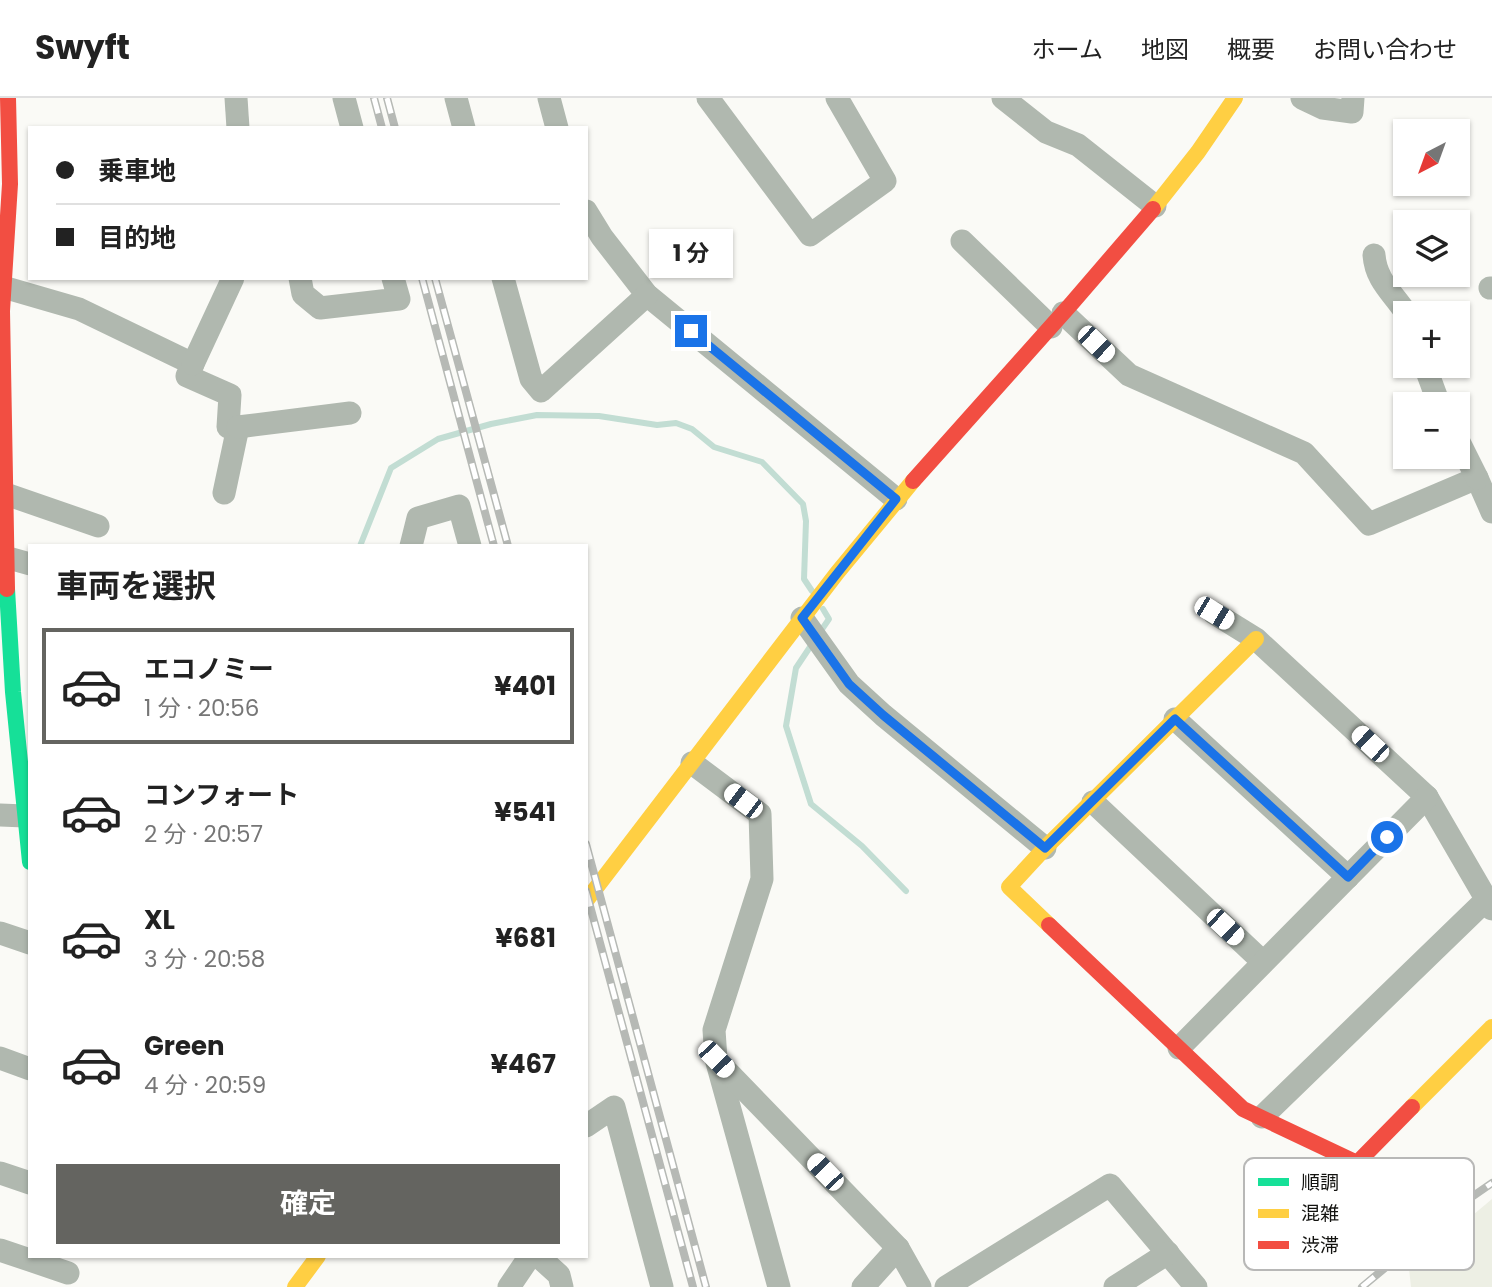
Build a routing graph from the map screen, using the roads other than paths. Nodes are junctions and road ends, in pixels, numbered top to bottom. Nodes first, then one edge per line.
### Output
1 (8, 98) edge
2 (236, 98) edge
3 (344, 98) edge
4 (456, 98) edge
5 (549, 98) edge
6 (708, 98) edge
7 (837, 98) edge
8 (1003, 98) edge
9 (1235, 98) edge
10 (1302, 98) edge
11 (1353, 98) edge
12 (238, 126) edge
13 (351, 126) edge
14 (463, 126) edge
15 (556, 126) edge
16 (1155, 206) junction
17 (588, 214) edge
18 (962, 240) dead end
19 (1374, 255) dead end
20 (232, 280) edge
21 (300, 280) edge
22 (394, 280) edge
23 (504, 280) edge
24 (3, 287) junction
25 (647, 295) junction
26 (1396, 301) edge
27 (1, 311) edge
28 (1057, 320) junction
29 (193, 364) junction
30 (349, 413) dead end
31 (238, 427) junction
32 (1470, 463) edge
33 (1478, 478) junction
34 (2, 481) edge
35 (223, 493) dead end
36 (896, 499) junction
37 (1492, 512) edge
38 (98, 526) dead end
39 (412, 544) edge
40 (469, 544) edge
41 (5, 557) junction
42 (28, 563) edge
43 (1214, 613) dead end
44 (802, 618) junction
45 (19, 630) edge
46 (1256, 639) junction
47 (7, 692) edge
48 (1175, 719) junction
49 (692, 763) junction
50 (1427, 797) junction
51 (1093, 802) junction
52 (0, 815) edge
53 (25, 816) junction
54 (28, 844) edge
55 (1045, 848) junction
56 (1348, 877) junction
57 (588, 898) edge
58 (1490, 902) edge
59 (0, 933) edge
60 (28, 942) edge
61 (1262, 962) junction
62 (1492, 1027) edge
63 (1179, 1048) junction
64 (0, 1058) edge
65 (716, 1059) junction
66 (28, 1068) edge
67 (1262, 1117) junction
68 (588, 1125) edge
69 (1346, 1158) edge
70 (1361, 1158) edge
71 (0, 1173) edge
72 (28, 1182) edge
73 (898, 1248) junction
74 (0, 1250) edge
75 (1168, 1253) junction
76 (317, 1258) edge
77 (529, 1258) edge
78 (540, 1258) edge
79 (67, 1272) edge
80 (295, 1287) edge
81 (509, 1287) edge
82 (562, 1287) edge
83 (662, 1287) edge
84 (779, 1287) edge
85 (863, 1287) edge
86 (920, 1287) edge
87 (946, 1287) edge
88 (1115, 1287) edge
89 (1196, 1287) edge

1 - 24 street
2 - 12 street
3 - 13 street
4 - 14 street
5 - 15 street
6 - 7 street
8 - 16 street
9 - 16 street
10 - 11 street
16 - 28 street
17 - 25 street
18 - 28 street
19 - 26 street
20 - 29 street
21 - 22 street
23 - 25 street
24 - 27 street
24 - 29 street
25 - 36 street
27 - 34 street
28 - 33 street
28 - 36 street
29 - 31 street
30 - 31 street
31 - 35 street
32 - 33 street
33 - 37 street
34 - 38 street
34 - 41 street
36 - 44 street
39 - 40 street
41 - 42 street
41 - 45 street
43 - 46 street
44 - 49 street
44 - 55 street
45 - 47 street
46 - 48 street
46 - 50 street
47 - 53 street
48 - 51 street
48 - 56 street
49 - 57 street
49 - 65 street
50 - 56 street
50 - 58 street
51 - 55 street
51 - 61 street
52 - 53 street
53 - 54 street
55 - 63 street
56 - 61 street
58 - 67 street
59 - 60 street
61 - 63 street
62 - 70 street
63 - 67 street
64 - 66 street
65 - 73 street
65 - 84 street
67 - 69 street
68 - 83 street
71 - 72 street
73 - 85 street
73 - 86 street
74 - 79 street
75 - 87 street
75 - 88 street
75 - 89 street
76 - 80 street
77 - 81 street
78 - 82 street

